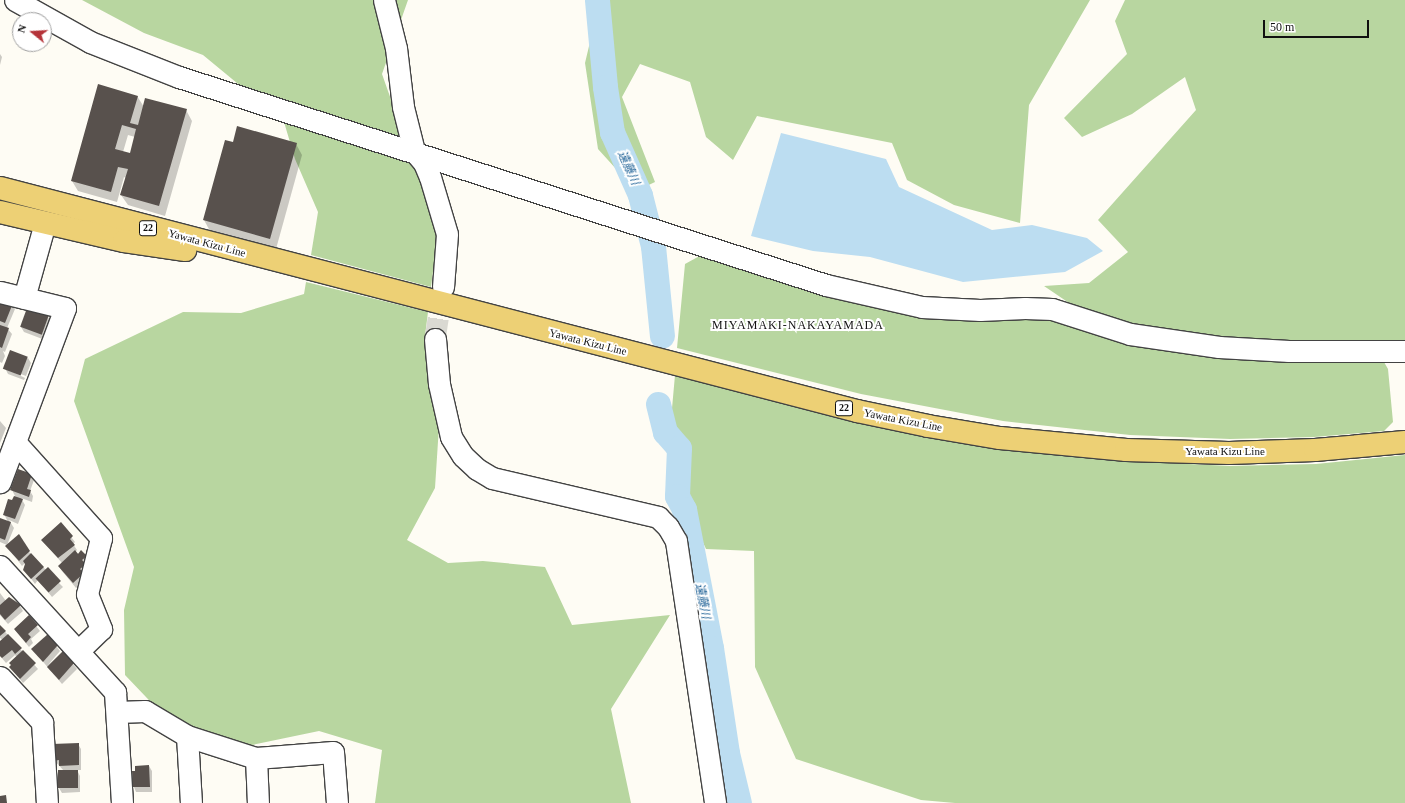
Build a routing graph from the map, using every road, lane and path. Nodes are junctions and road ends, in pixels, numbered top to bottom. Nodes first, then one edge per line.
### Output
1 (15, 0) edge
2 (384, 0) edge
3 (414, 151) junction
4 (0, 188) edge
5 (0, 212) edge
6 (45, 223) junction
7 (297, 267) junction
8 (443, 287) tunnel mouth
9 (0, 292) edge
10 (24, 298) junction
11 (436, 339) tunnel mouth
12 (1405, 351) edge
13 (15, 442) junction
14 (1405, 442) edge
15 (0, 482) edge
16 (0, 566) edge
17 (79, 650) junction
18 (0, 677) edge
19 (117, 712) junction
20 (186, 736) junction
21 (256, 758) junction
22 (47, 803) edge
23 (122, 803) edge
24 (191, 803) edge
25 (258, 803) edge
26 (337, 803) edge
27 (715, 803) edge

1 - 3 street
2 - 3 street
3 - 8 street
3 - 12 street
4 - 7 main road, Yawata Kizu Line / 22
5 - 6 main road, Yawata Kizu Line / 22
6 - 7 main road, Yawata Kizu Line / 22
6 - 10 street
7 - 14 main road, Yawata Kizu Line / 22
9 - 10 street
10 - 13 street
11 - 27 street
13 - 15 street
13 - 17 street
16 - 17 street
17 - 19 street
18 - 22 street
19 - 20 street
19 - 23 street
20 - 21 street
20 - 24 street
21 - 25 street
21 - 26 street

